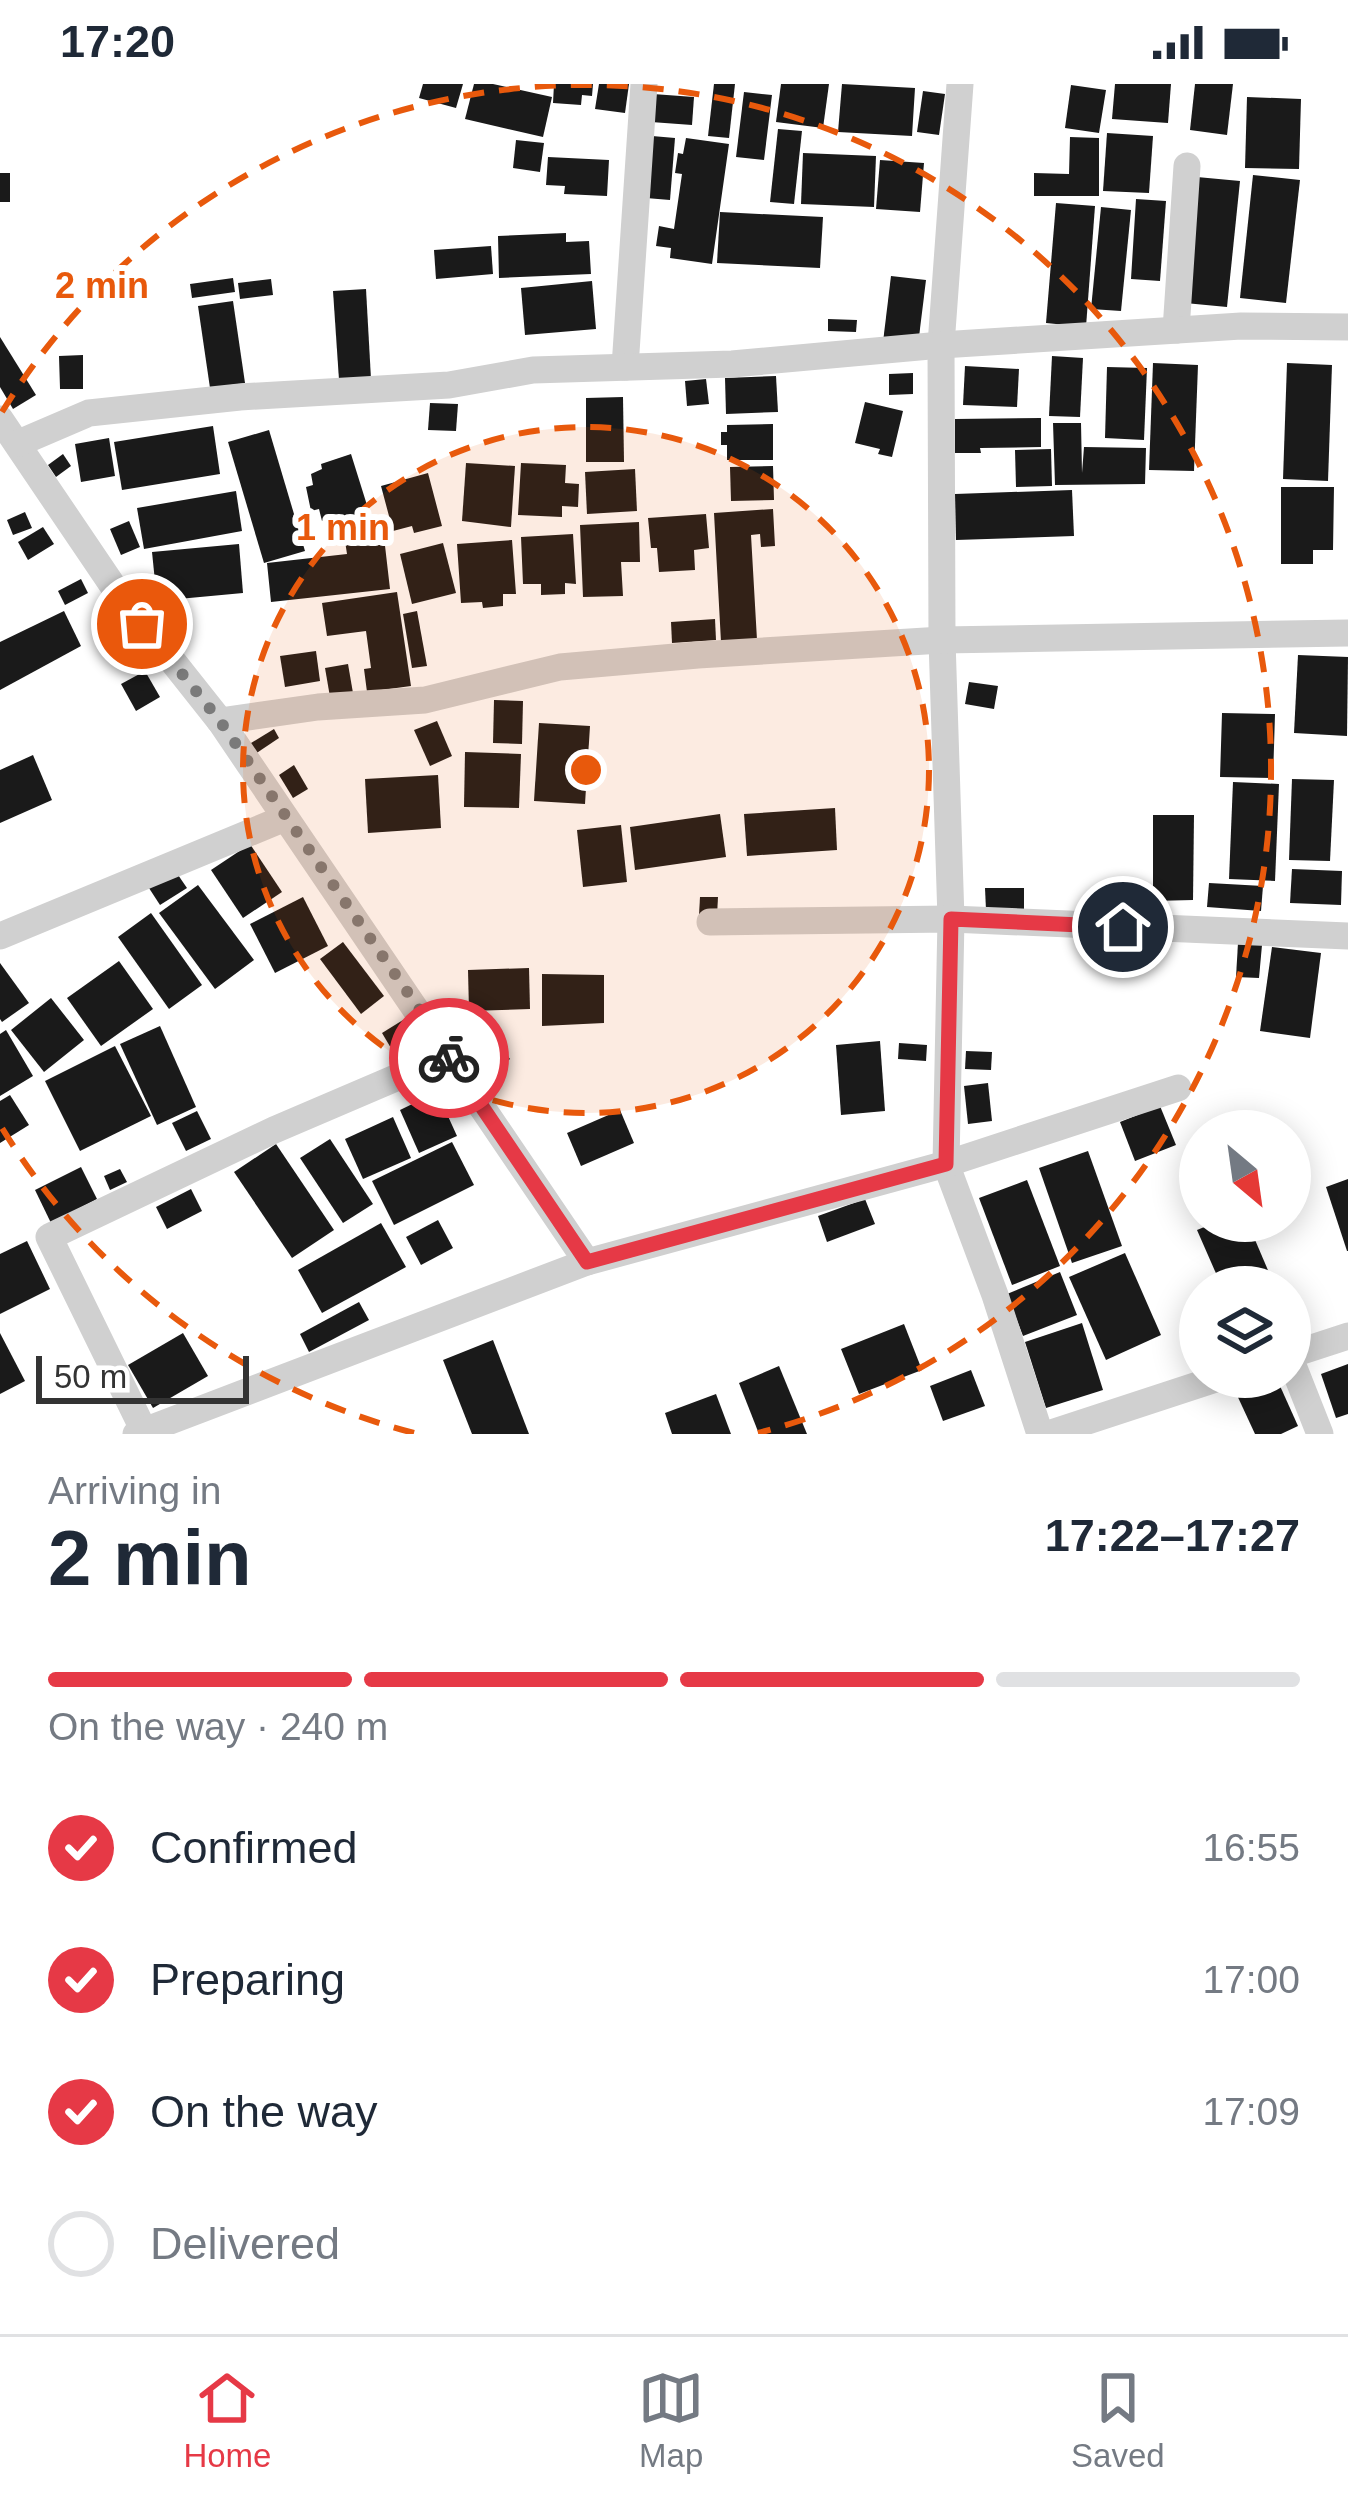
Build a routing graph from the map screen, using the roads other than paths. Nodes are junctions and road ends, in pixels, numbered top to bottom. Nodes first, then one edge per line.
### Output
1 (644, 84) edge
2 (960, 84) edge
3 (1187, 166) dead end
4 (1348, 327) edge
5 (1176, 330) junction
6 (941, 345) junction
7 (625, 367) junction
8 (0, 418) edge
9 (19, 443) junction
10 (1348, 633) edge
11 (942, 640) junction
12 (220, 721) junction
13 (285, 818) junction
14 (951, 919) junction
15 (710, 922) dead end
16 (1348, 935) edge
17 (0, 936) edge
18 (447, 1055) junction
19 (1178, 1088) dead end
20 (946, 1164) junction
21 (587, 1262) junction
22 (1348, 1336) edge
23 (1311, 1349) edge
24 (1179, 1391) edge
25 (1306, 1398) edge
26 (140, 1432) edge
27 (1044, 1434) edge
28 (1320, 1434) edge

1 - 7 street
2 - 6 street
3 - 5 street
4 - 5 street
5 - 6 street
6 - 7 street
6 - 11 street
7 - 9 street
8 - 9 street
9 - 12 street
10 - 11 street
11 - 12 street
11 - 14 street
12 - 13 street
13 - 17 street
13 - 18 street
14 - 15 street
14 - 16 street
14 - 20 street
18 - 21 street
18 - 26 street
19 - 20 street
20 - 21 street
20 - 27 street
21 - 26 street
22 - 23 street
24 - 27 street
25 - 28 street

